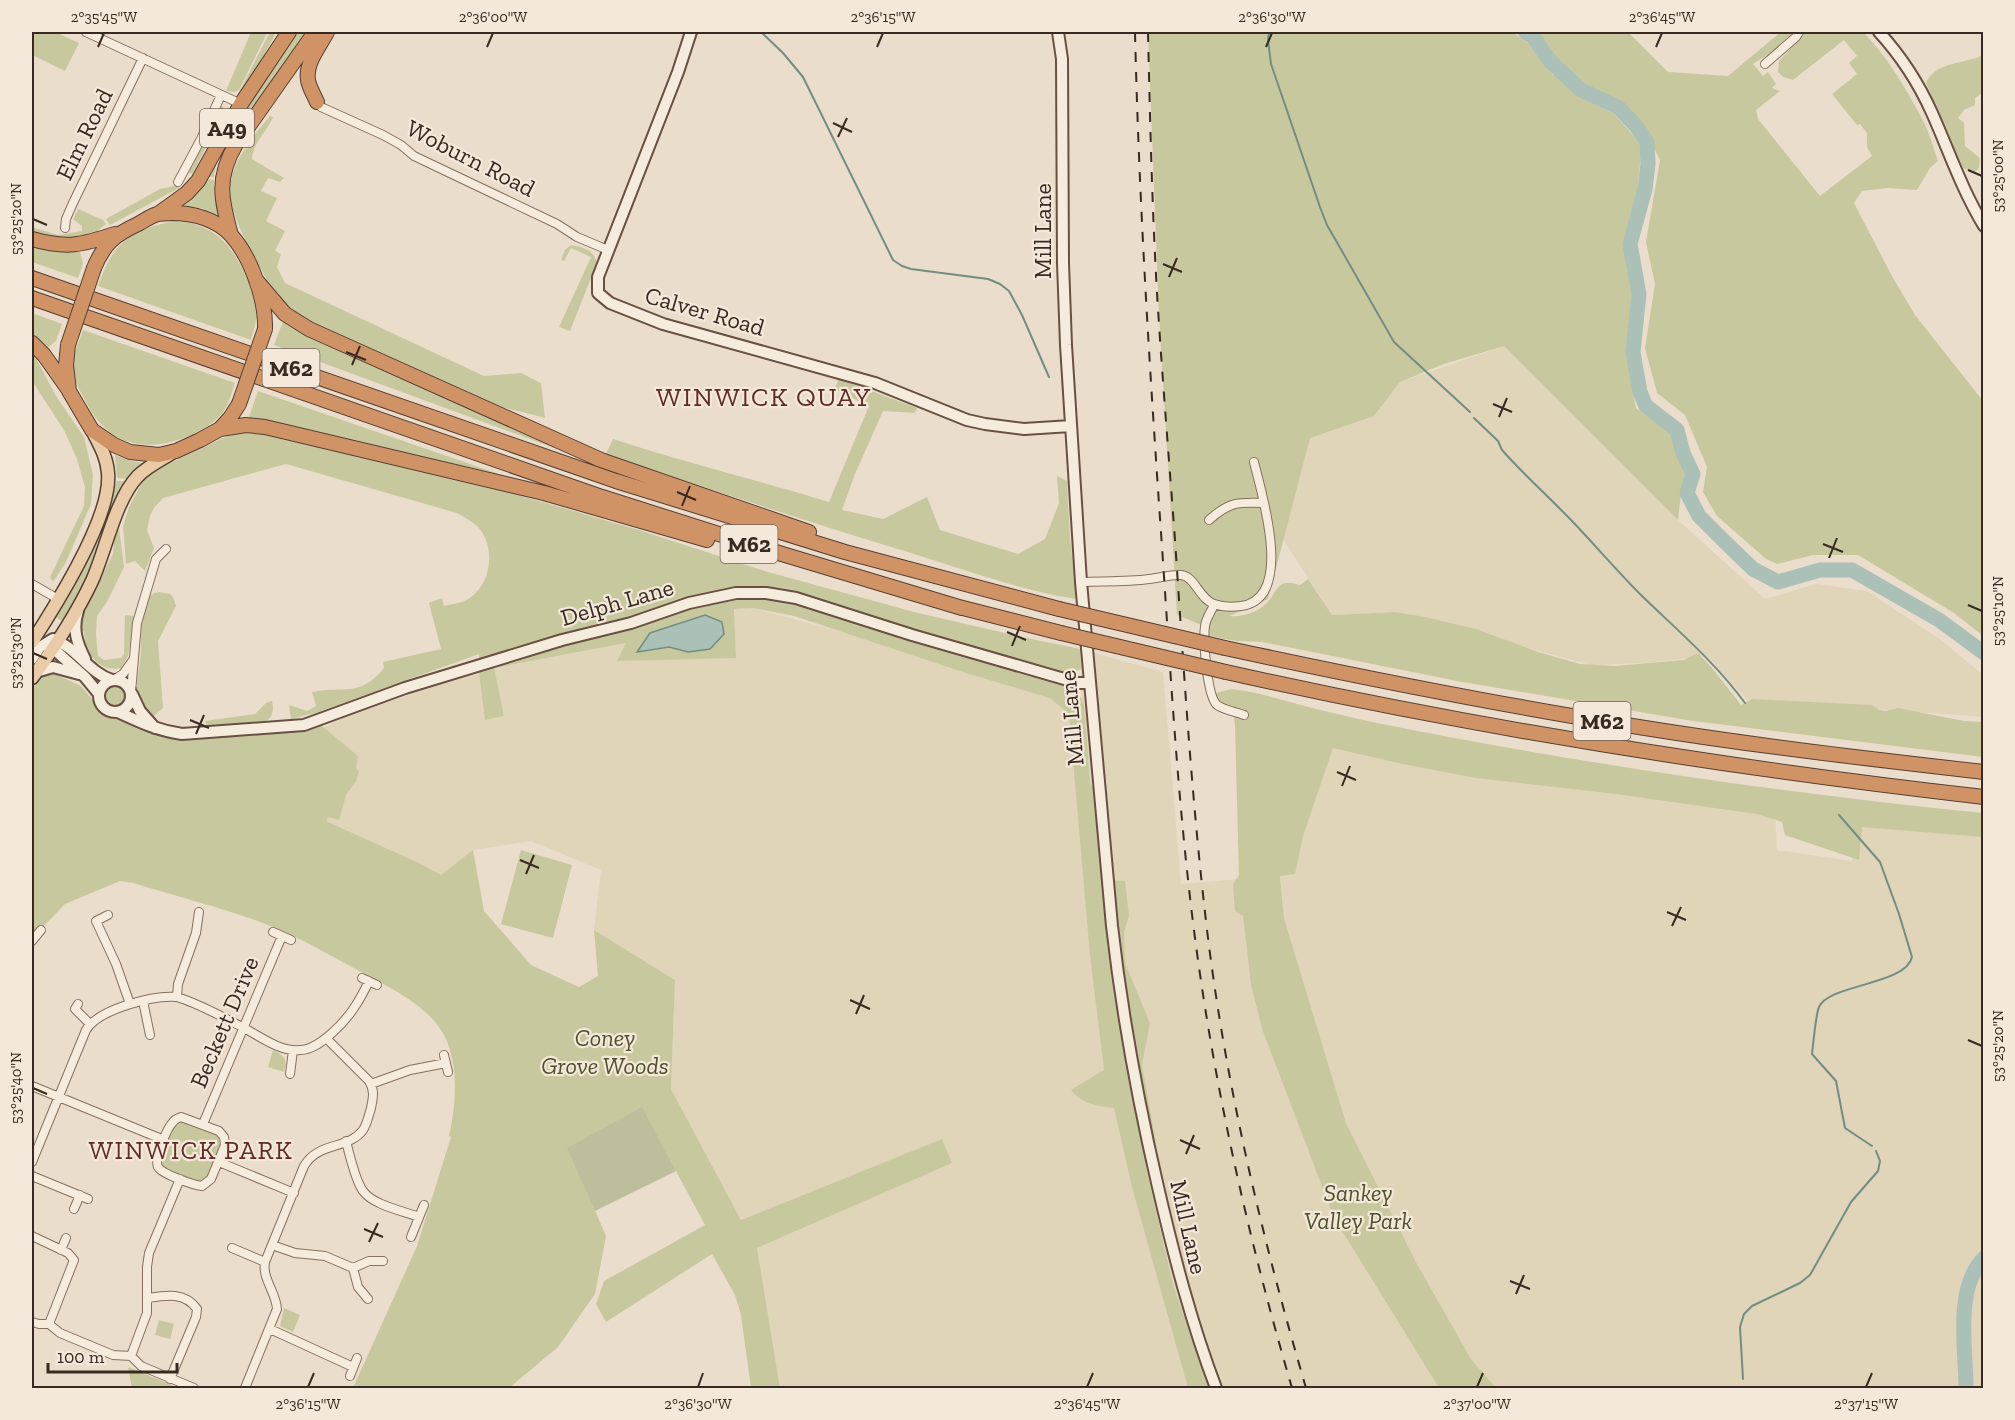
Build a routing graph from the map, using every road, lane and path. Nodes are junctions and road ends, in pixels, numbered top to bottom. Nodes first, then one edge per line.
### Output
1 (86, 32) edge
2 (288, 32) edge
3 (315, 32) edge
4 (327, 32) edge
5 (691, 32) edge
6 (1058, 32) edge
7 (1799, 32) edge
8 (1879, 32) edge
9 (143, 58) junction
10 (1765, 64) dead end
11 (221, 95) junction
12 (317, 102) joint
13 (240, 104) junction
14 (178, 182) dead end
15 (158, 214) junction
16 (1983, 226) edge
17 (65, 228) dead end
18 (120, 233) junction
19 (231, 235) junction
20 (32, 239) edge
21 (608, 250) junction
22 (32, 278) edge
23 (256, 280) junction
24 (32, 298) edge
25 (32, 343) edge
26 (69, 391) junction
27 (1071, 426) junction
28 (220, 429) junction
29 (92, 430) junction
30 (176, 451) junction
31 (1254, 462) dead end
32 (1264, 504) junction
33 (1209, 520) dead end
34 (166, 549) dead end
35 (1081, 582) junction
36 (964, 583) junction
37 (32, 584) edge
38 (58, 598) junction
39 (82, 600) junction
40 (1214, 604) junction
41 (962, 608) junction
42 (43, 625) junction
43 (32, 642) edge
44 (51, 644) junction
45 (134, 658) junction
46 (32, 659) edge
47 (87, 664) junction
48 (34, 675) edge
49 (85, 677) junction
50 (114, 680) junction
51 (1089, 683) junction
52 (131, 693) junction
53 (99, 694) junction
54 (118, 712) junction
55 (1244, 715) dead end
56 (156, 729) junction
57 (1983, 772) edge
58 (1983, 797) edge
59 (199, 912) dead end
60 (108, 915) dead end
61 (41, 930) dead end
62 (273, 932) dead end
63 (282, 936) junction
64 (291, 940) dead end
65 (32, 941) edge
66 (369, 981) dead end
67 (177, 997) junction
68 (143, 1002) junction
69 (130, 1004) junction
70 (75, 1008) dead end
71 (90, 1024) junction
72 (242, 1027) junction
73 (150, 1036) dead end
74 (326, 1038) junction
75 (293, 1050) junction
76 (444, 1054) dead end
77 (446, 1064) junction
78 (448, 1072) dead end
79 (290, 1075) dead end
80 (371, 1084) junction
81 (32, 1086) edge
82 (59, 1097) junction
83 (202, 1124) junction
84 (164, 1140) junction
85 (346, 1142) junction
86 (32, 1162) edge
87 (219, 1162) junction
88 (32, 1176) edge
89 (180, 1179) junction
90 (294, 1193) junction
91 (80, 1196) junction
92 (88, 1199) dead end
93 (424, 1205) dead end
94 (74, 1209) dead end
95 (419, 1217) junction
96 (32, 1236) edge
97 (411, 1237) dead end
98 (66, 1238) dead end
99 (272, 1245) junction
100 (232, 1248) dead end
101 (61, 1250) junction
102 (382, 1261) dead end
103 (265, 1262) junction
104 (353, 1268) junction
105 (148, 1298) junction
106 (368, 1299) dead end
107 (32, 1322) edge
108 (49, 1324) junction
109 (270, 1329) junction
110 (131, 1356) junction
111 (357, 1358) dead end
112 (353, 1368) junction
113 (350, 1376) dead end
114 (170, 1379) junction
115 (194, 1389) edge
116 (245, 1389) edge
117 (1216, 1389) edge

1 - 9 street
2 - 13 highway, A49
3 - 19 highway, A49
4 - 12 highway
5 - 21 street, Calver Road
6 - 27 street, Mill Lane
7 - 10 street
8 - 16 street
9 - 11 street
9 - 17 street, Elm Road
11 - 13 street
11 - 14 street
12 - 21 street, Woburn Road
13 - 15 highway, A49
15 - 18 highway, A49
15 - 19 highway, A49
18 - 20 highway
18 - 26 highway, A49, bridge
19 - 23 highway, A49
21 - 27 street, Calver Road
22 - 36 highway, M62
23 - 28 highway, A49, bridge
23 - 36 highway
24 - 41 highway, M62
25 - 26 highway
26 - 29 highway, A49
27 - 35 street, Mill Lane
28 - 30 highway, A49
28 - 41 highway
29 - 30 highway, A49
29 - 38 main road, A49
30 - 39 main road, A49
31 - 32 street
32 - 33 street
32 - 40 street
34 - 45 street
35 - 40 street
35 - 51 street, Mill Lane
36 - 57 highway, M62, bridge
37 - 38 street
38 - 42 main road, A49
39 - 44 main road, A49
39 - 47 street
40 - 55 street
41 - 58 highway, M62, bridge
42 - 43 main road, A49
42 - 44 street
44 - 46 street
44 - 47 street
44 - 48 main road, A49
44 - 49 street
45 - 50 street
45 - 52 street
47 - 50 street
48 - 49 street
49 - 53 street
50 - 52 street
50 - 53 street
51 - 56 street, Delph Lane
51 - 117 street, Mill Lane
52 - 54 street
52 - 56 street
53 - 54 street
54 - 56 street, Delph Lane
59 - 67 street
60 - 69 street
61 - 65 street
62 - 63 street, Beckett Drive
63 - 64 street, Beckett Drive
63 - 72 street, Beckett Drive
66 - 74 street
67 - 68 street
67 - 72 street
68 - 69 street
68 - 73 street
69 - 71 street
70 - 71 street
71 - 82 street
72 - 75 street
72 - 83 street, Beckett Drive
74 - 75 street
74 - 80 street
75 - 79 street
76 - 77 street
77 - 78 street
77 - 80 street
80 - 85 street
81 - 82 street
82 - 84 street
82 - 86 street
83 - 84 street
83 - 87 street
84 - 89 street
85 - 90 street
85 - 95 street
87 - 89 street
87 - 90 street
88 - 91 street
89 - 105 street
90 - 99 street
91 - 92 street
91 - 94 street
93 - 95 street
95 - 97 street
96 - 101 street
98 - 101 street
99 - 103 street
99 - 104 street
100 - 103 street
101 - 108 street
102 - 104 street
103 - 109 street
104 - 106 street
105 - 110 street
105 - 114 street
107 - 108 street
108 - 110 street
109 - 112 street
109 - 116 street
110 - 114 street
111 - 112 street
112 - 113 street
114 - 115 street

